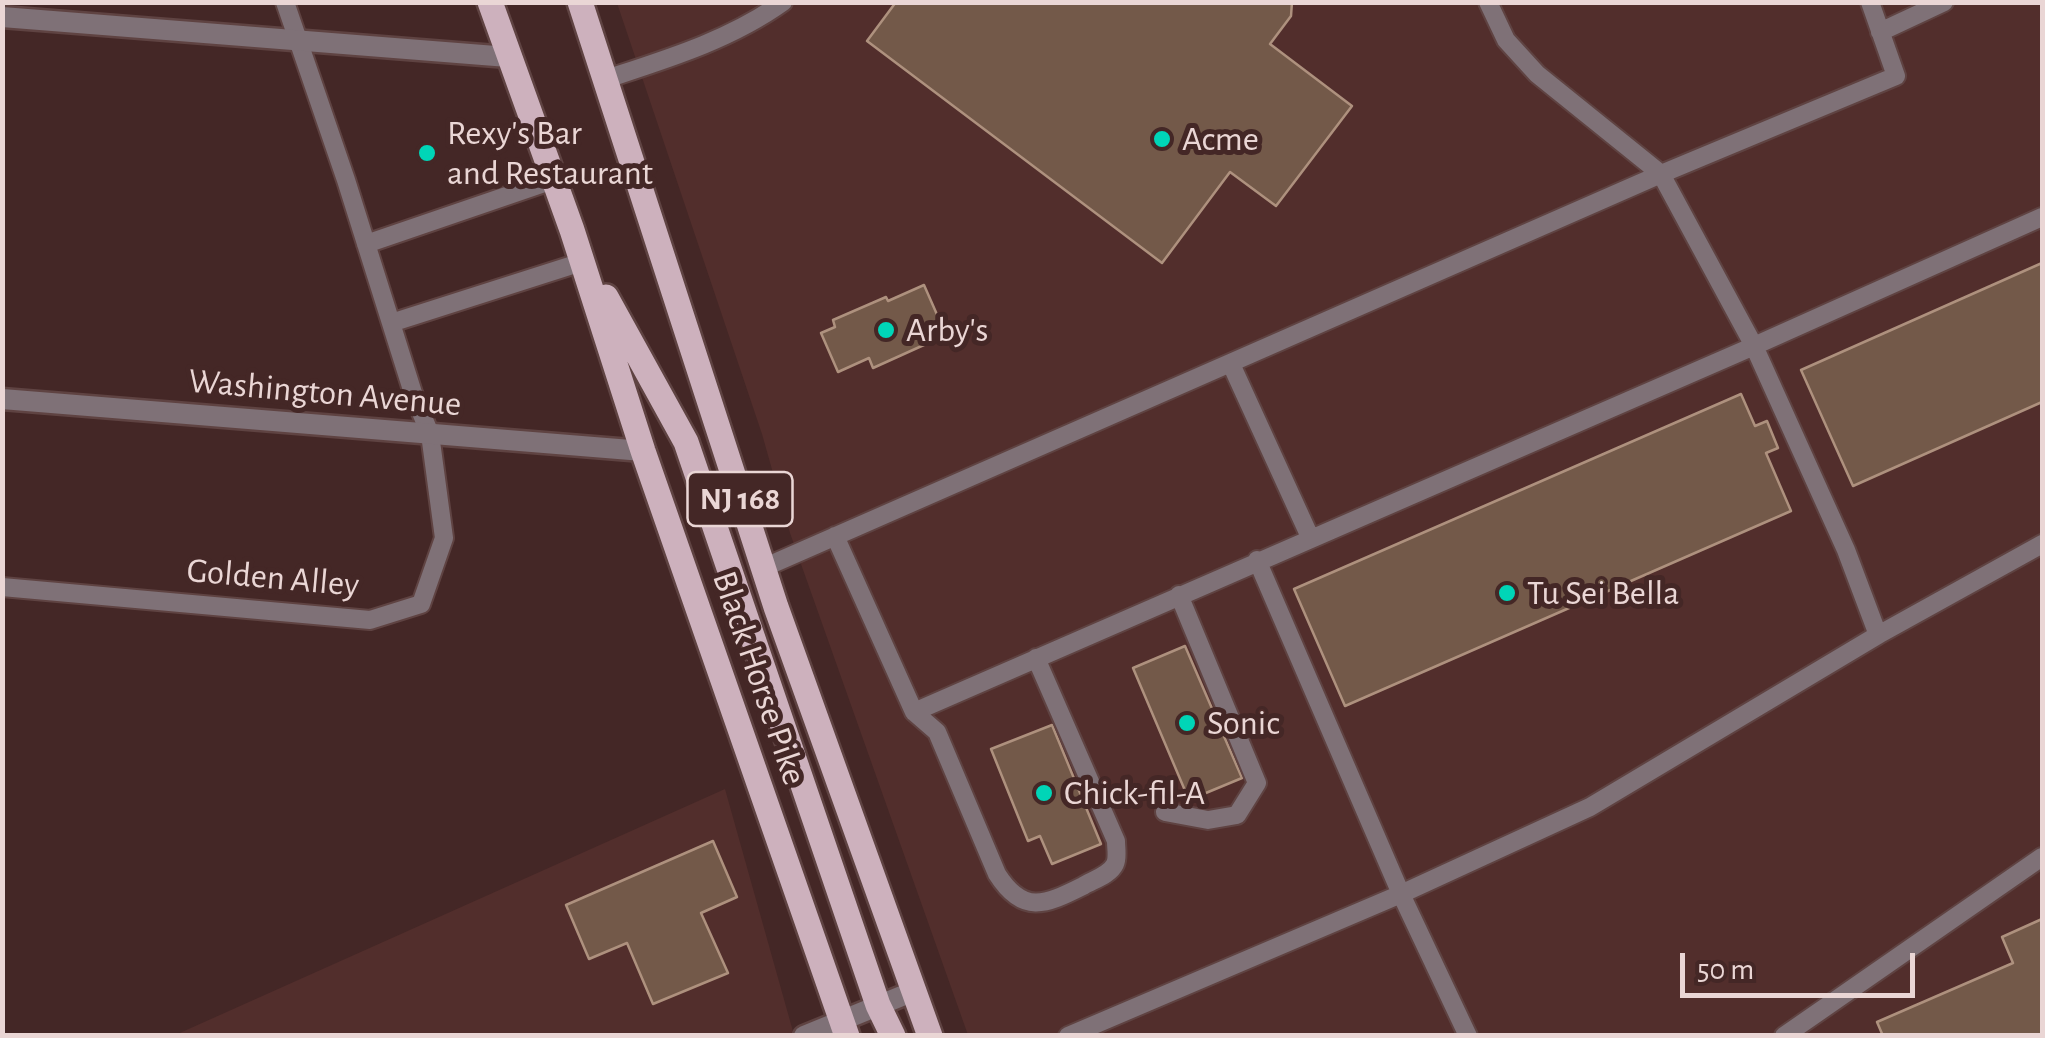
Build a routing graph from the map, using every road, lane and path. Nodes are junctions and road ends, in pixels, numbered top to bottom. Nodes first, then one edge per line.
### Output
1 (285, 2) edge
2 (490, 2) edge
3 (580, 2) edge
4 (783, 2) edge
5 (1488, 2) edge
6 (1870, 2) edge
7 (1944, 2) edge
8 (2, 17) edge
9 (1880, 32) junction
10 (298, 40) junction
11 (508, 57) junction
12 (606, 79) junction
13 (1661, 174) junction
14 (553, 180) junction
15 (2042, 217) edge
16 (572, 230) junction
17 (366, 244) junction
18 (582, 262) junction
19 (391, 323) junction
20 (1754, 346) junction
21 (1231, 364) junction
22 (2, 400) edge
23 (430, 434) junction
24 (642, 451) junction
25 (835, 536) junction
26 (1310, 538) junction
27 (2042, 544) edge
28 (1258, 560) junction
29 (762, 568) junction
30 (2, 587) edge
31 (1179, 595) junction
32 (1878, 635) junction
33 (1036, 658) junction
34 (914, 712) junction
35 (1165, 812) dead end
36 (2042, 857) edge
37 (1401, 894) junction
38 (914, 990) junction
39 (878, 1005) junction
40 (850, 1030) edge
41 (804, 1036) edge
42 (894, 1036) edge
43 (930, 1036) edge
44 (1068, 1036) edge
45 (1468, 1036) edge
46 (1784, 1036) edge

1 - 10 lane
2 - 11 main road, Black Horse Pike / NJ 168
3 - 12 main road, Black Horse Pike / NJ 168
4 - 12 lane
5 - 13 lane
6 - 9 lane
7 - 9 lane
8 - 10 street
9 - 13 lane
10 - 11 street
10 - 17 lane
11 - 14 main road, Black Horse Pike / NJ 168
12 - 29 main road, Black Horse Pike / NJ 168
13 - 20 lane
13 - 21 lane
14 - 16 main road, Black Horse Pike / NJ 168
14 - 17 lane
15 - 20 lane
16 - 18 main road, Black Horse Pike / NJ 168
16 - 39 main road
17 - 19 lane
18 - 19 lane
18 - 24 main road, Black Horse Pike / NJ 168
19 - 23 lane
20 - 26 lane
20 - 32 lane
21 - 25 lane
21 - 26 lane
22 - 23 street, Washington Avenue
23 - 24 street, Washington Avenue
23 - 30 lane, Golden Alley
24 - 40 main road, Black Horse Pike / NJ 168
25 - 29 lane
25 - 34 lane
26 - 28 lane
27 - 32 lane
28 - 31 lane
28 - 37 lane
29 - 38 main road, Black Horse Pike / NJ 168
31 - 33 lane
31 - 35 lane
32 - 37 lane
33 - 34 lane
33 - 34 lane
36 - 46 lane
37 - 44 lane
37 - 45 lane
38 - 39 street
38 - 43 main road, Black Horse Pike / NJ 168
39 - 40 street
39 - 42 main road
40 - 41 street

